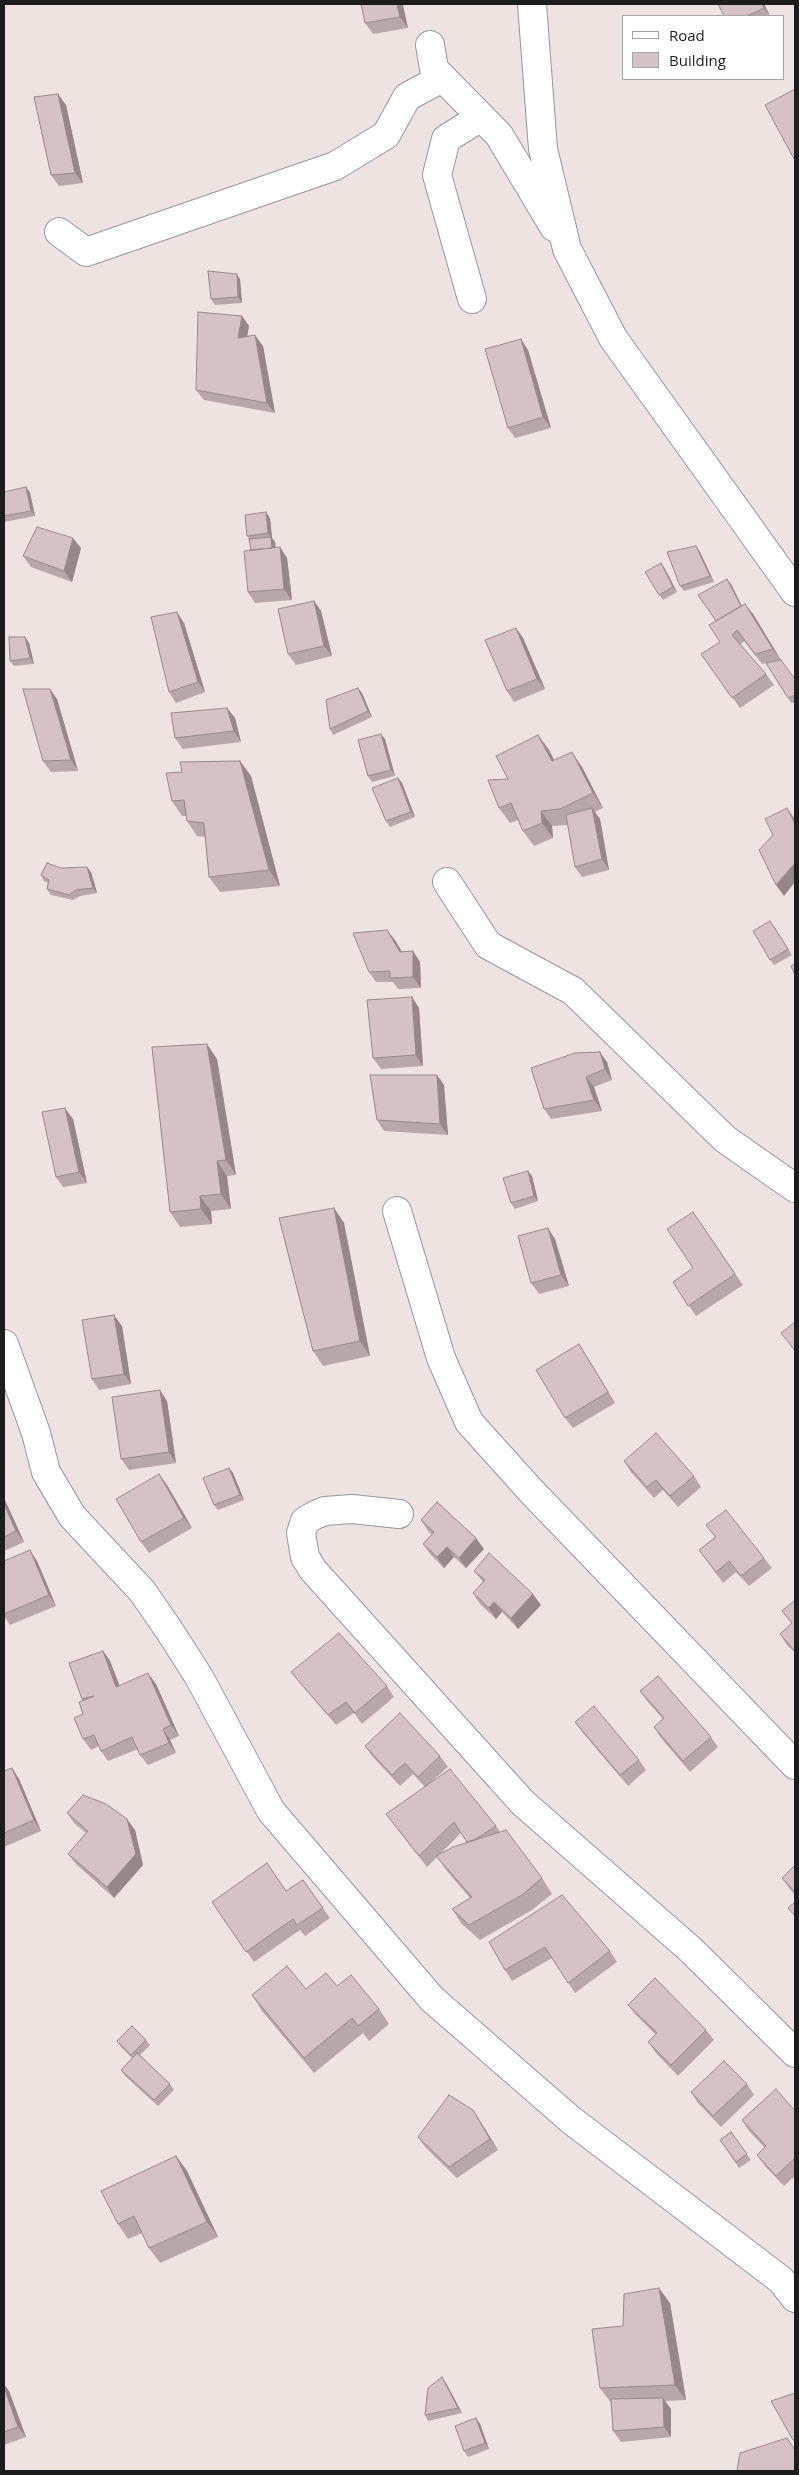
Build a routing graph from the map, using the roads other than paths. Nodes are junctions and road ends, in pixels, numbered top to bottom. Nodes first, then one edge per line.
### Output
1 (532, 4) edge
2 (430, 45) dead end
3 (442, 78) junction
4 (482, 117) junction
5 (59, 232) dead end
6 (568, 249) junction
7 (472, 299) dead end
8 (795, 592) edge
9 (447, 882) dead end
10 (795, 1188) edge
11 (397, 1211) dead end
12 (6, 1356) edge
13 (400, 1514) dead end
14 (795, 1766) edge
15 (795, 2053) edge
16 (795, 2298) edge

1 - 6 street
2 - 3 street
3 - 4 street
3 - 5 street
4 - 6 street
4 - 7 street
6 - 8 street
9 - 10 street
11 - 14 street
12 - 16 street
13 - 15 street

